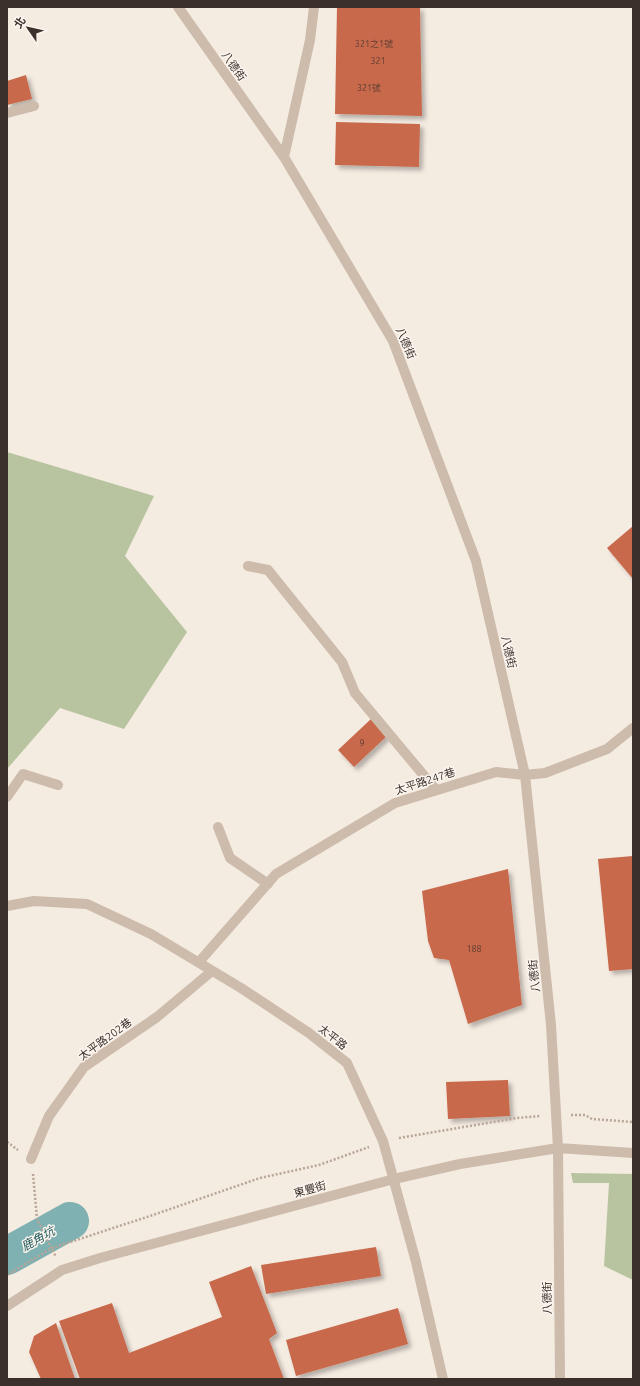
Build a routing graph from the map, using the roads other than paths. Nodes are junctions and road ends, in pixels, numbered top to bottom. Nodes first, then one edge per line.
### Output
1 (178, 7) edge
2 (314, 7) edge
3 (34, 106) dead end
4 (7, 113) edge
5 (284, 157) junction
6 (248, 566) dead end
7 (633, 728) edge
8 (525, 775) junction
9 (58, 785) dead end
10 (436, 790) junction
11 (7, 797) edge
12 (218, 827) dead end
13 (268, 884) junction
14 (7, 906) edge
15 (199, 962) junction
16 (212, 971) junction
17 (558, 1148) junction
18 (633, 1153) edge
19 (31, 1159) road end
20 (394, 1179) junction
21 (7, 1306) edge
22 (443, 1379) edge
23 (560, 1379) edge

1 - 5 street, 八德街
2 - 5 street
3 - 4 street
5 - 8 street, 八德街
6 - 10 street
7 - 8 street, 太平路247巷
8 - 10 street, 太平路247巷
8 - 17 street, 八德街
9 - 11 street
10 - 13 street, 太平路247巷
12 - 13 street
13 - 15 street, 太平路247巷
14 - 15 street, 太平路
15 - 16 street, 太平路
16 - 19 street, 太平路202巷
16 - 20 street, 太平路
17 - 18 street, 東豐街
17 - 20 street, 東豐街
17 - 23 street, 八德街
20 - 21 street, 東豐街
20 - 22 street, 太平路

